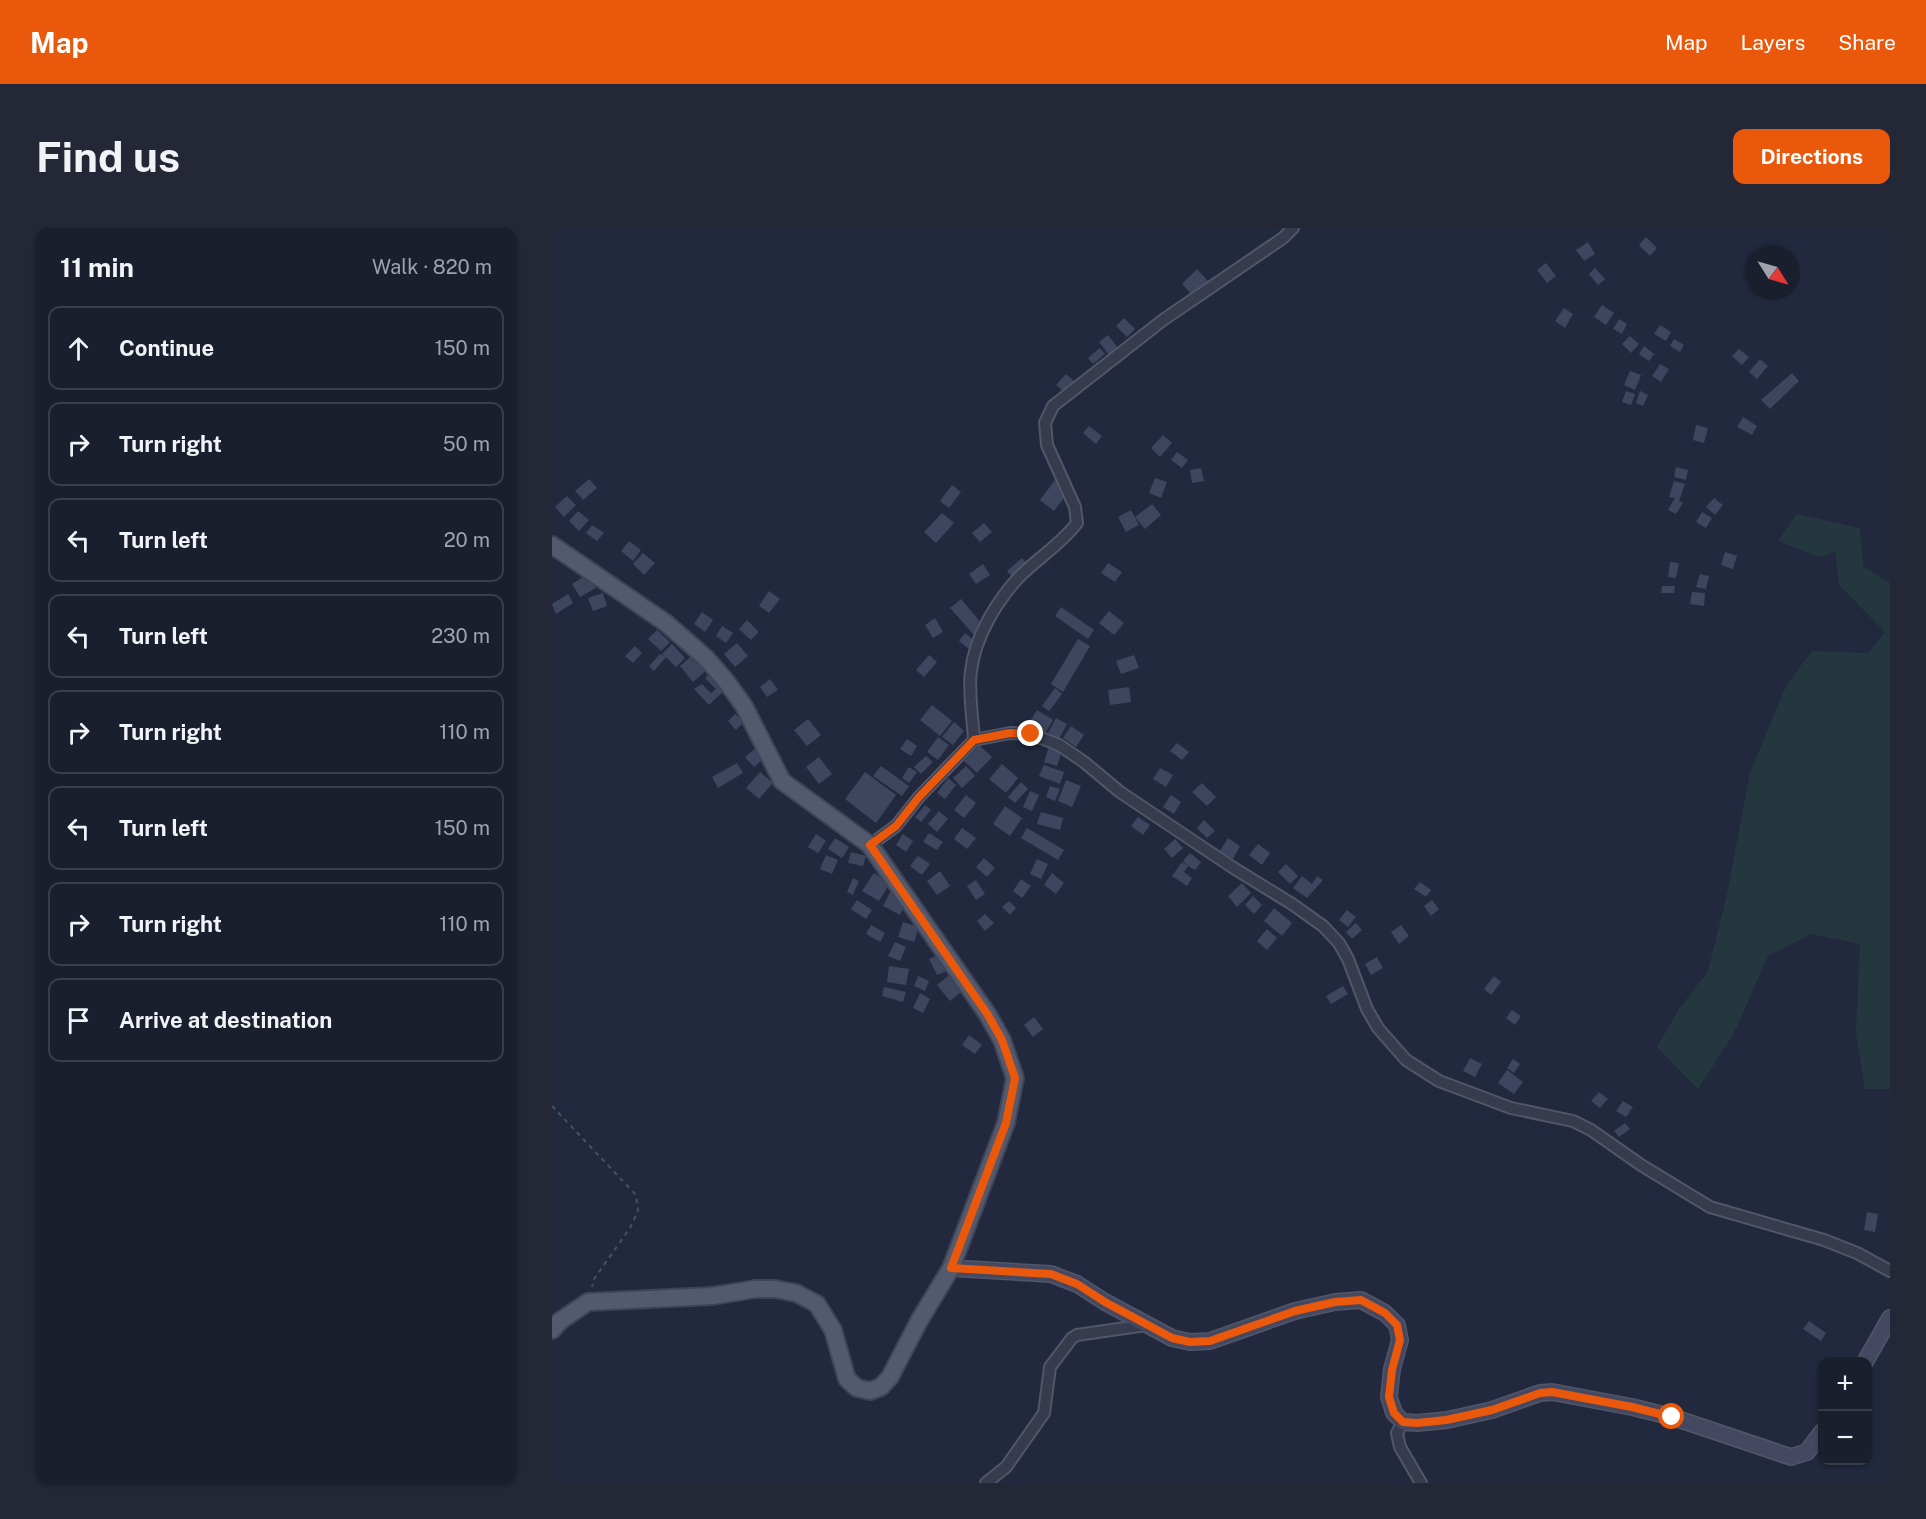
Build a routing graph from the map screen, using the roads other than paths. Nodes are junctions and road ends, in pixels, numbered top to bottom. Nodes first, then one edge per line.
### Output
1 (1293, 228) edge
2 (552, 545) edge
3 (974, 740) junction
4 (870, 845) junction
5 (951, 1268) junction
6 (1890, 1271) edge
7 (1890, 1318) edge
8 (1147, 1325) junction
9 (552, 1330) edge
10 (1868, 1357) edge
11 (1403, 1422) junction
12 (1818, 1438) edge
13 (986, 1483) edge
14 (1421, 1483) edge

1 - 3 street
2 - 4 main road
3 - 4 street
3 - 6 street
4 - 5 main road
5 - 8 main road
5 - 9 main road
7 - 10 main road
8 - 11 main road
8 - 13 street
11 - 12 main road
11 - 14 street

